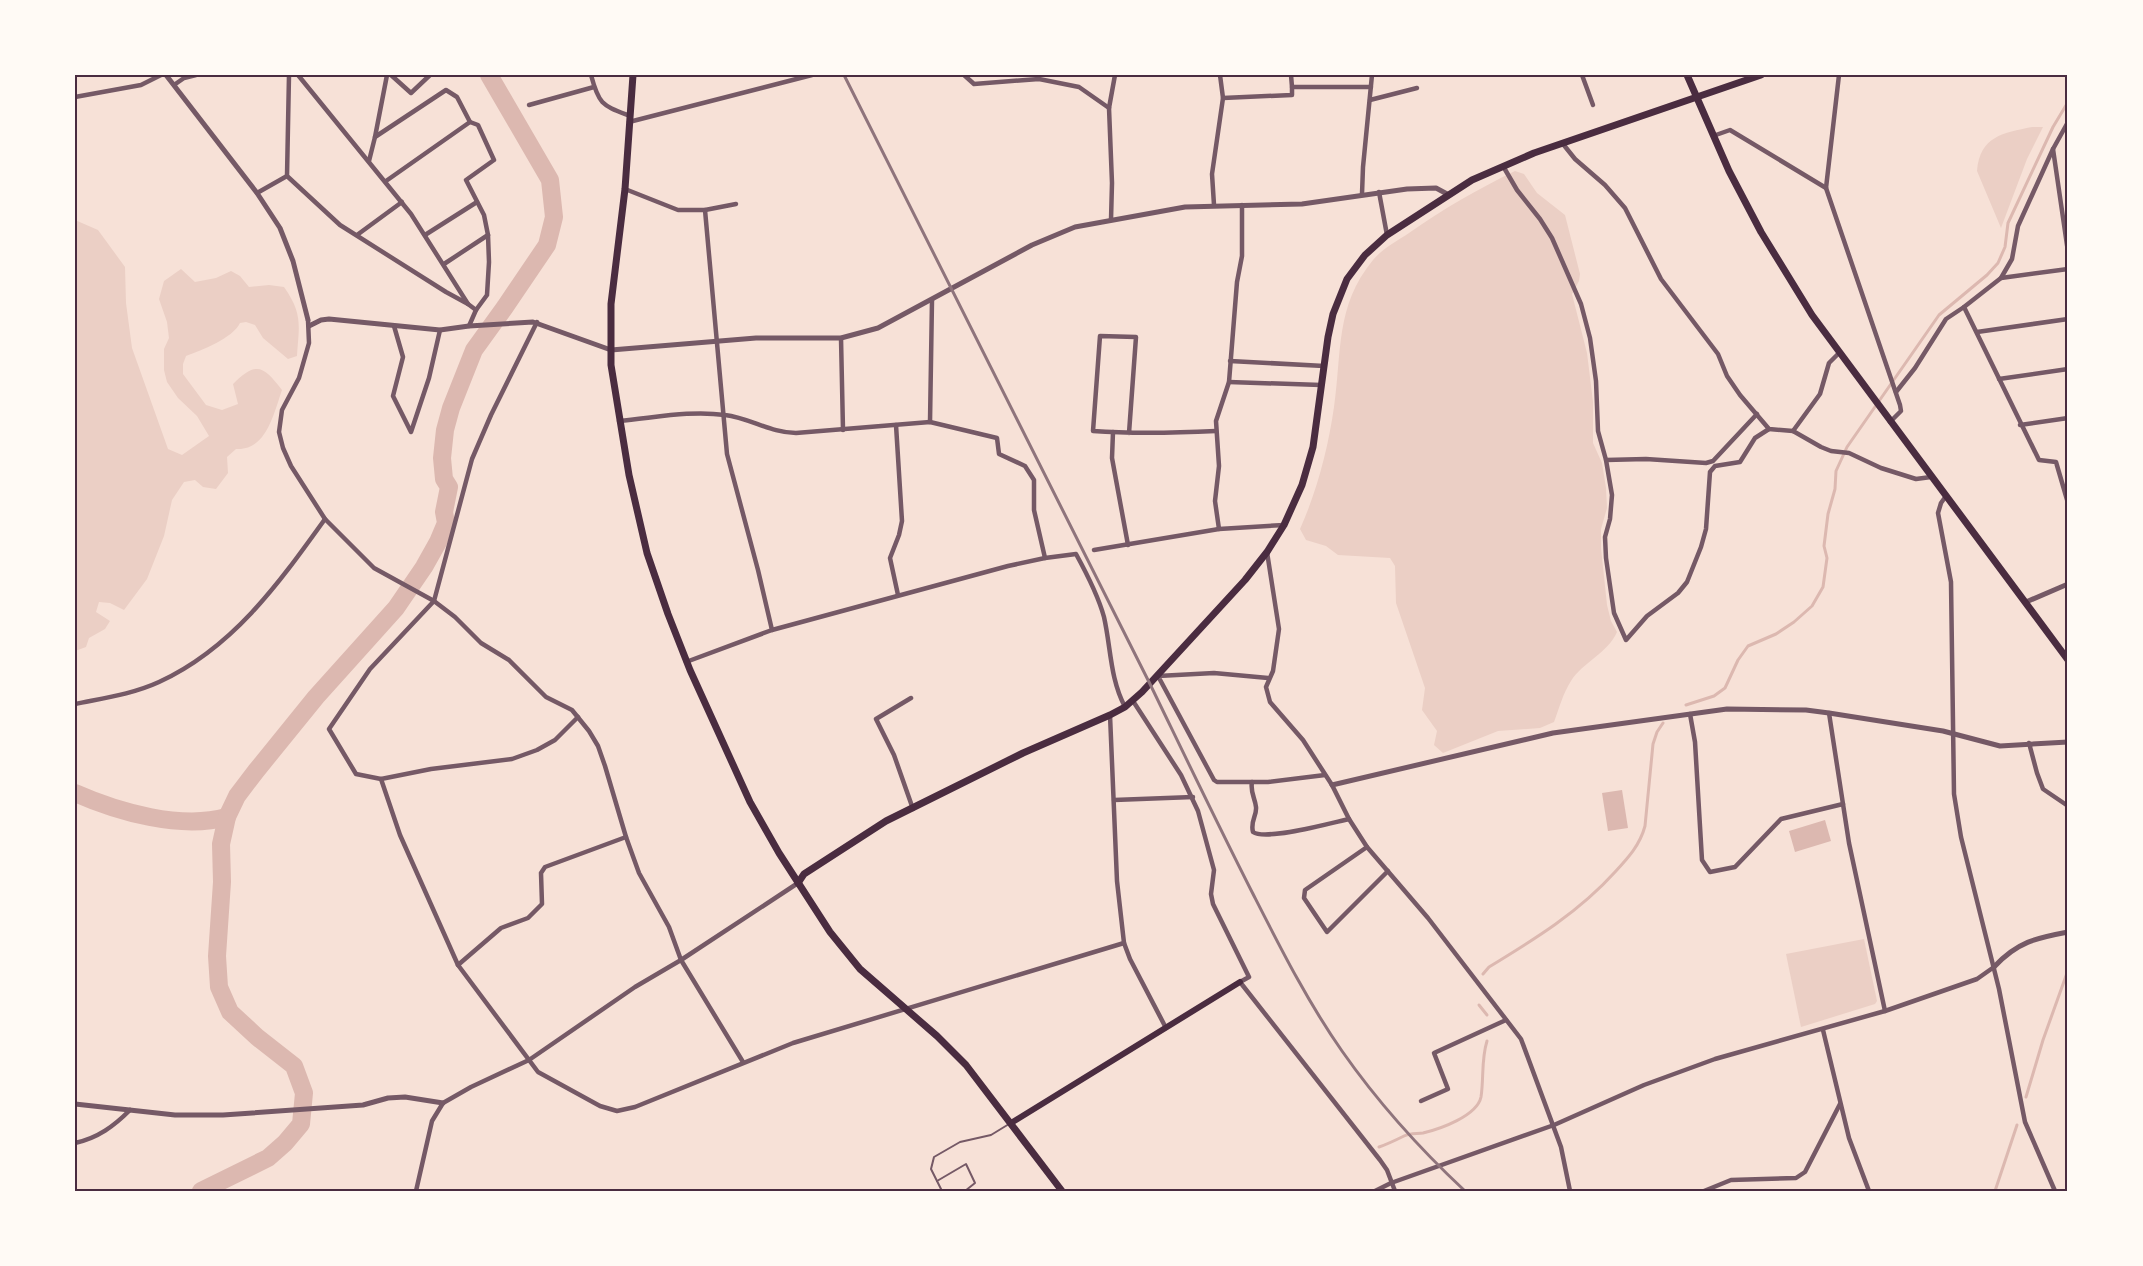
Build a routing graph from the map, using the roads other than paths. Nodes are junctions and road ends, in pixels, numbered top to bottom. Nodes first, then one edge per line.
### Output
1 (161, 75) edge
2 (166, 75) edge
3 (196, 75) edge
4 (289, 75) edge
5 (298, 75) edge
6 (389, 75) edge
7 (430, 75) edge
8 (591, 75) edge
9 (633, 75) edge
10 (812, 75) edge
11 (964, 75) edge
12 (1115, 75) edge
13 (1220, 75) edge
14 (1291, 75) edge
15 (1372, 75) edge
16 (1582, 75) edge
17 (1687, 75) edge
18 (1761, 75) edge
19 (1839, 75) edge
20 (174, 85) junction
21 (594, 87) junction
22 (1292, 87) junction
23 (1371, 87) junction
24 (1417, 88) dead end
25 (75, 97) edge
26 (1223, 98) junction
27 (1696, 98) junction
28 (1370, 100) junction
29 (529, 105) dead end
30 (1593, 105) dead end
31 (1109, 108) junction
32 (630, 119) junction
33 (470, 122) junction
34 (2068, 122) edge
35 (1713, 136) junction
36 (375, 137) junction
37 (1563, 144) junction
38 (2053, 149) junction
39 (369, 161) junction
40 (1503, 166) junction
41 (287, 176) junction
42 (386, 181) junction
43 (1826, 188) junction
44 (625, 189) junction
45 (1379, 192) junction
46 (257, 193) junction
47 (1362, 194) junction
48 (1449, 195) junction
49 (402, 202) junction
50 (477, 202) junction
51 (736, 204) dead end
52 (1214, 205) junction
53 (1242, 205) junction
54 (705, 210) junction
55 (1111, 220) junction
56 (357, 235) junction
57 (425, 235) junction
58 (488, 235) junction
59 (1387, 236) junction
60 (2068, 252) edge
61 (444, 264) junction
62 (2068, 269) edge
63 (2001, 278) junction
64 (932, 300) junction
65 (468, 304) junction
66 (1964, 307) junction
67 (476, 310) junction
68 (2068, 319) edge
69 (537, 322) junction
70 (309, 323) junction
71 (394, 326) junction
72 (469, 326) junction
73 (440, 330) junction
74 (1977, 332) junction
75 (841, 338) junction
76 (716, 341) junction
77 (611, 350) junction
78 (1839, 353) junction
79 (1230, 362) junction
80 (1324, 366) junction
81 (2068, 369) edge
82 (1999, 379) junction
83 (1229, 382) junction
84 (1321, 385) junction
85 (1896, 392) junction
86 (723, 414) junction
87 (1756, 414) junction
88 (2068, 418) edge
89 (619, 421) junction
90 (930, 422) junction
91 (1890, 422) junction
92 (896, 425) junction
93 (2020, 425) junction
94 (1769, 429) junction
95 (843, 430) junction
96 (1216, 431) junction
97 (1793, 431) junction
98 (1113, 432) junction
99 (1129, 433) junction
100 (1606, 460) junction
101 (2068, 474) edge
102 (1931, 477) junction
103 (2061, 477) junction
104 (1946, 496) junction
105 (2068, 503) edge
106 (325, 519) junction
107 (1284, 525) junction
108 (1219, 530) junction
109 (1128, 545) junction
110 (1094, 550) dead end
111 (1267, 552) junction
112 (1045, 558) junction
113 (2068, 584) edge
114 (898, 595) junction
115 (434, 601) junction
116 (2026, 602) junction
117 (771, 630) junction
118 (2068, 660) edge
119 (686, 662) junction
120 (1158, 676) junction
121 (1268, 678) junction
122 (912, 698) dead end
123 (1133, 701) junction
124 (75, 704) edge
125 (1125, 707) junction
126 (1829, 713) junction
127 (1687, 714) junction
128 (1110, 715) junction
129 (578, 717) junction
130 (1953, 733) junction
131 (2068, 742) edge
132 (2029, 743) junction
133 (1325, 775) junction
134 (381, 779) junction
135 (1252, 782) junction
136 (1332, 785) junction
137 (1193, 797) junction
138 (1114, 800) junction
139 (1844, 804) junction
140 (2068, 806) edge
141 (912, 808) junction
142 (1349, 819) junction
143 (626, 837) junction
144 (1367, 847) junction
145 (1388, 871) junction
146 (798, 883) junction
147 (2068, 932) edge
148 (1124, 943) junction
149 (681, 960) junction
150 (458, 965) junction
151 (1994, 967) junction
152 (1240, 982) junction
153 (906, 1009) junction
154 (1885, 1011) junction
155 (1506, 1020) junction
156 (1166, 1028) junction
157 (1823, 1030) junction
158 (529, 1060) junction
159 (743, 1062) junction
160 (1421, 1101) dead end
161 (443, 1103) junction
162 (75, 1104) edge
163 (1840, 1104) junction
164 (130, 1110) junction
165 (1011, 1124) junction
166 (1554, 1125) junction
167 (75, 1143) edge
168 (936, 1181) junction
169 (1392, 1183) junction
170 (416, 1191) edge
171 (942, 1191) edge
172 (965, 1191) edge
173 (1062, 1191) edge
174 (1375, 1191) edge
175 (1395, 1191) edge
176 (1570, 1191) edge
177 (1704, 1191) edge
178 (1869, 1191) edge
179 (2055, 1191) edge

1 - 25 street
2 - 20 street
3 - 20 street
4 - 41 street
5 - 39 street
6 - 7 street
6 - 36 street
8 - 21 street
9 - 32 main road
10 - 32 street
11 - 31 street
12 - 31 street
13 - 26 street
14 - 22 street
15 - 23 street
16 - 30 street
17 - 27 main road
18 - 27 main road
19 - 43 street
20 - 46 street
21 - 29 street
21 - 32 street
22 - 23 street
22 - 26 street
23 - 28 street
24 - 28 street
26 - 52 street
27 - 35 main road
27 - 37 main road
28 - 47 street
31 - 55 street
32 - 44 main road
33 - 36 street
33 - 42 street
33 - 50 street
34 - 38 street
35 - 43 street
35 - 78 main road
36 - 39 street
37 - 40 main road
37 - 87 street
38 - 60 street
38 - 63 street
39 - 42 street
40 - 48 main road
40 - 100 street
41 - 46 street
41 - 56 street
42 - 49 street
43 - 85 street
44 - 54 street
44 - 77 main road
45 - 47 street
45 - 48 street
45 - 59 street
46 - 70 street
47 - 53 street
48 - 59 main road
49 - 56 street
49 - 57 street
50 - 57 street
50 - 58 street
51 - 54 street
52 - 53 street
52 - 55 street
53 - 79 street
54 - 76 street
55 - 64 street
56 - 65 street
57 - 61 street
58 - 61 street
58 - 67 street
59 - 80 main road
61 - 65 street
62 - 63 street
63 - 66 street
64 - 75 street
64 - 90 street
65 - 67 street
66 - 74 street
66 - 85 street
67 - 72 street
68 - 74 street
69 - 72 street
69 - 77 street
69 - 115 street
70 - 71 street
70 - 106 street
71 - 73 street
71 - 73 street
72 - 73 street
74 - 82 street
75 - 76 street
75 - 95 street
76 - 77 street
76 - 86 street
77 - 89 main road
78 - 91 main road
78 - 97 street
79 - 80 street
79 - 83 street
80 - 84 main road
81 - 82 street
82 - 93 street
83 - 84 street
83 - 96 street
84 - 107 main road
85 - 91 street
86 - 89 street
86 - 95 street
86 - 117 street
87 - 94 street
87 - 100 street
88 - 93 street
89 - 119 main road
90 - 92 street
90 - 112 street
91 - 102 main road
92 - 95 street
92 - 114 street
93 - 103 street
94 - 97 street
94 - 100 street
96 - 99 street
96 - 108 street
97 - 102 street
98 - 99 street
98 - 99 street
98 - 109 street
101 - 103 street
102 - 104 main road
103 - 105 street
104 - 116 main road
104 - 130 street
106 - 115 street
106 - 124 street
107 - 108 street
107 - 111 main road
108 - 109 street
109 - 110 street
111 - 120 main road
111 - 121 street
112 - 114 street
112 - 125 street
113 - 116 street
114 - 117 street
115 - 129 street
115 - 134 street
116 - 118 main road
117 - 119 street
119 - 146 main road
120 - 121 street
120 - 123 main road
120 - 135 street
121 - 133 street
122 - 141 street
123 - 125 main road
123 - 137 street
125 - 128 main road
126 - 127 street
126 - 130 street
126 - 139 street
127 - 136 street
127 - 139 street
128 - 138 street
128 - 141 main road
129 - 134 street
129 - 143 street
130 - 132 street
130 - 151 street
131 - 132 street
132 - 140 street
133 - 135 street
133 - 136 street
134 - 150 street
135 - 142 street
136 - 142 street
137 - 138 street
137 - 152 street
138 - 148 street
139 - 154 street
141 - 146 main road
142 - 144 street
143 - 149 street
143 - 150 street
144 - 145 street
144 - 145 street
145 - 155 street
146 - 149 street
146 - 153 main road
147 - 151 street
148 - 153 street
148 - 156 street
149 - 158 street
149 - 159 street
150 - 158 street
151 - 154 street
151 - 179 street
152 - 156 main road
152 - 169 street
153 - 159 street
153 - 165 main road
154 - 157 street
155 - 160 street
155 - 166 street
156 - 165 main road
157 - 163 street
157 - 166 street
158 - 159 street
158 - 161 street
161 - 164 street
161 - 170 street
162 - 164 street
163 - 177 street
163 - 178 street
164 - 167 street
165 - 168 lane
165 - 173 main road
166 - 169 street
166 - 176 street
168 - 171 lane
168 - 172 lane
169 - 174 street
169 - 175 street

